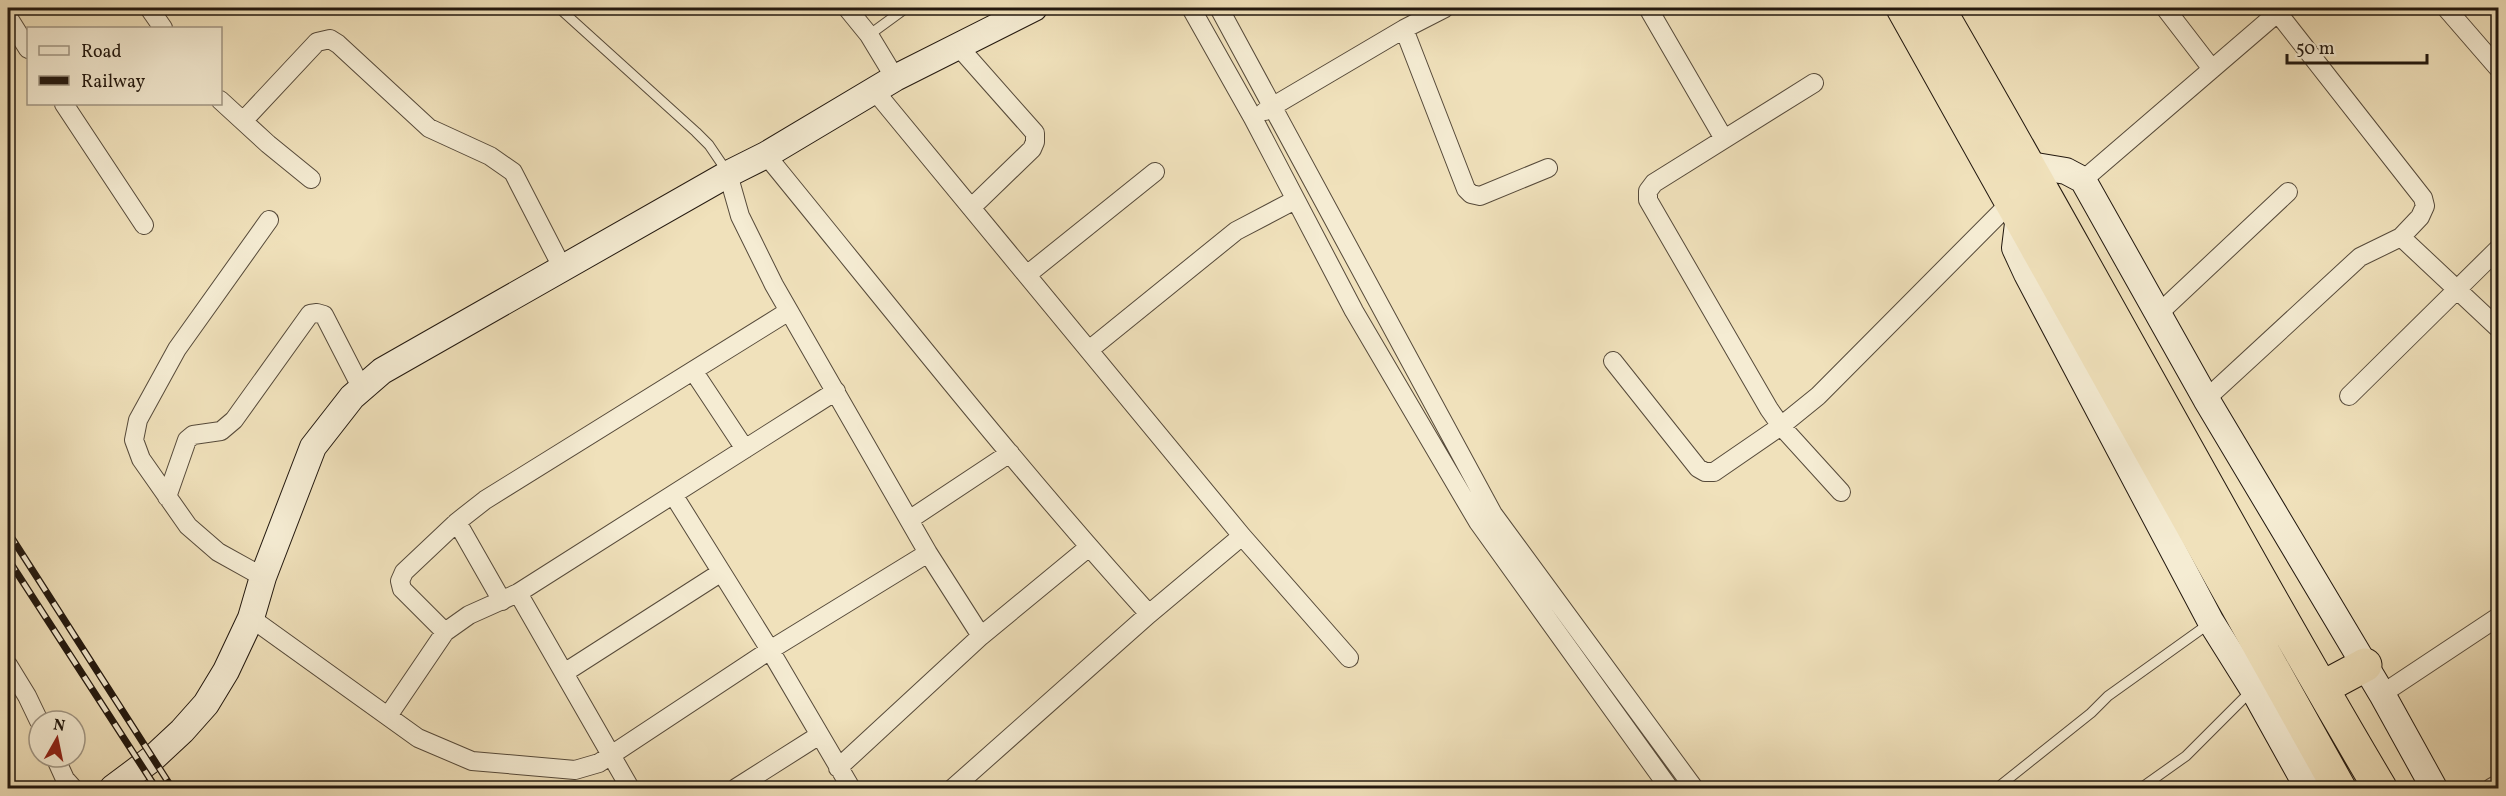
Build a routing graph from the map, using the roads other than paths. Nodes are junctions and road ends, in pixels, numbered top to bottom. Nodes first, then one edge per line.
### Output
1 (149, 8) edge
2 (559, 8) edge
3 (847, 8) edge
4 (906, 8) edge
5 (1034, 8) edge
6 (1191, 8) edge
7 (1219, 8) edge
8 (1445, 8) edge
9 (1648, 8) edge
10 (1903, 8) edge
11 (1938, 8) edge
12 (2165, 8) edge
13 (2446, 8) edge
14 (2278, 9) edge
15 (8, 17) edge
16 (162, 27) edge
17 (1404, 29) junction
18 (869, 35) junction
19 (958, 46) junction
20 (27, 47) edge
21 (2499, 68) edge
22 (2212, 69) junction
23 (1814, 83) dead end
24 (884, 84) junction
25 (222, 102) edge
26 (65, 105) edge
27 (1274, 106) junction
28 (1253, 118) junction
29 (243, 121) junction
30 (1724, 139) junction
31 (766, 155) junction
32 (2030, 165) junction
33 (1548, 168) dead end
34 (1155, 172) dead end
35 (728, 174) junction
36 (311, 178) dead end
37 (2083, 180) junction
38 (2288, 192) dead end
39 (1295, 200) junction
40 (972, 207) junction
41 (2015, 208) junction
42 (269, 220) dead end
43 (144, 225) dead end
44 (2401, 237) junction
45 (2499, 249) edge
46 (563, 269) junction
47 (1028, 274) junction
48 (2459, 290) junction
49 (789, 311) junction
50 (2158, 314) junction
51 (2499, 328) edge
52 (1089, 350) junction
53 (1613, 361) dead end
54 (694, 372) junction
55 (361, 387) junction
56 (836, 391) junction
57 (2349, 396) dead end
58 (2206, 399) junction
59 (1781, 426) junction
60 (745, 449) junction
61 (1010, 453) junction
62 (1841, 492) dead end
63 (166, 496) junction
64 (674, 496) junction
65 (909, 520) junction
66 (457, 522) junction
67 (1242, 536) junction
68 (1089, 547) junction
69 (928, 553) junction
70 (720, 573) junction
71 (263, 577) junction
72 (510, 597) junction
73 (1149, 614) junction
74 (2499, 616) edge
75 (251, 618) junction
76 (2211, 622) junction
77 (2284, 622) junction
78 (445, 632) junction
79 (2255, 635) junction
80 (981, 636) junction
81 (770, 650) junction
82 (1349, 658) dead end
83 (8, 665) edge
84 (2365, 665) junction
85 (564, 673) junction
86 (2322, 688) junction
87 (2253, 689) junction
88 (2382, 694) junction
89 (33, 709) edge
90 (388, 716) junction
91 (818, 736) junction
92 (610, 756) junction
93 (838, 768) junction
94 (60, 769) edge
95 (2499, 784) edge
96 (73, 789) edge
97 (113, 789) edge
98 (630, 789) edge
99 (736, 789) edge
100 (851, 789) edge
101 (953, 789) edge
102 (1669, 789) edge
103 (1694, 789) edge
104 (1996, 789) edge
105 (2141, 789) edge
106 (2308, 789) edge
107 (2339, 789) edge
108 (2380, 789) edge
109 (2434, 789) edge
110 (2491, 789) edge

1 - 16 street
2 - 35 lane
3 - 18 street
4 - 18 lane
5 - 19 street
6 - 28 street
7 - 27 street
8 - 17 street
9 - 30 street
10 - 41 highway
11 - 32 highway
12 - 22 street
13 - 21 street
14 - 22 street
14 - 44 street
15 - 20 street
17 - 27 street
17 - 33 street
18 - 24 street
19 - 24 street
19 - 40 street
22 - 37 street
23 - 30 street
24 - 31 street
24 - 40 street
25 - 29 street
26 - 43 street
27 - 28 street
27 - 103 street
28 - 39 street
29 - 36 street
29 - 46 street
30 - 59 street
31 - 35 street
31 - 61 street
32 - 37 street
32 - 77 highway
34 - 47 street
35 - 46 street
35 - 49 street
37 - 50 street
38 - 50 street
39 - 52 street
39 - 102 street
40 - 47 street
41 - 59 street
41 - 76 street
41 - 79 highway
42 - 63 street
44 - 48 street
44 - 58 street
45 - 48 street
46 - 55 street
47 - 52 street
48 - 51 street
48 - 57 street
49 - 54 street
49 - 56 street
50 - 58 street
52 - 67 street
53 - 59 street
54 - 60 street
54 - 66 street
55 - 63 street
55 - 71 street
56 - 60 street
56 - 65 street
58 - 84 street
59 - 62 street
60 - 64 street
61 - 65 street
61 - 68 street
63 - 71 street
64 - 70 street
64 - 72 street
65 - 69 street
66 - 72 street
66 - 78 street
67 - 73 street
67 - 82 street
68 - 73 street
68 - 80 street
69 - 80 street
69 - 81 street
70 - 81 street
70 - 85 street
71 - 75 street
72 - 78 street
72 - 85 street
73 - 101 street
74 - 88 street
75 - 90 street
75 - 97 street
76 - 87 street
76 - 104 lane
77 - 79 highway
77 - 86 highway
78 - 90 street
79 - 107 highway
80 - 93 street
81 - 91 street
81 - 92 street
83 - 89 street
84 - 86 highway
84 - 88 street
85 - 92 street
86 - 108 highway
87 - 105 lane
87 - 106 street
88 - 109 street
90 - 92 street
91 - 93 street
91 - 99 street
92 - 98 street
93 - 100 street
94 - 96 street
95 - 110 street

